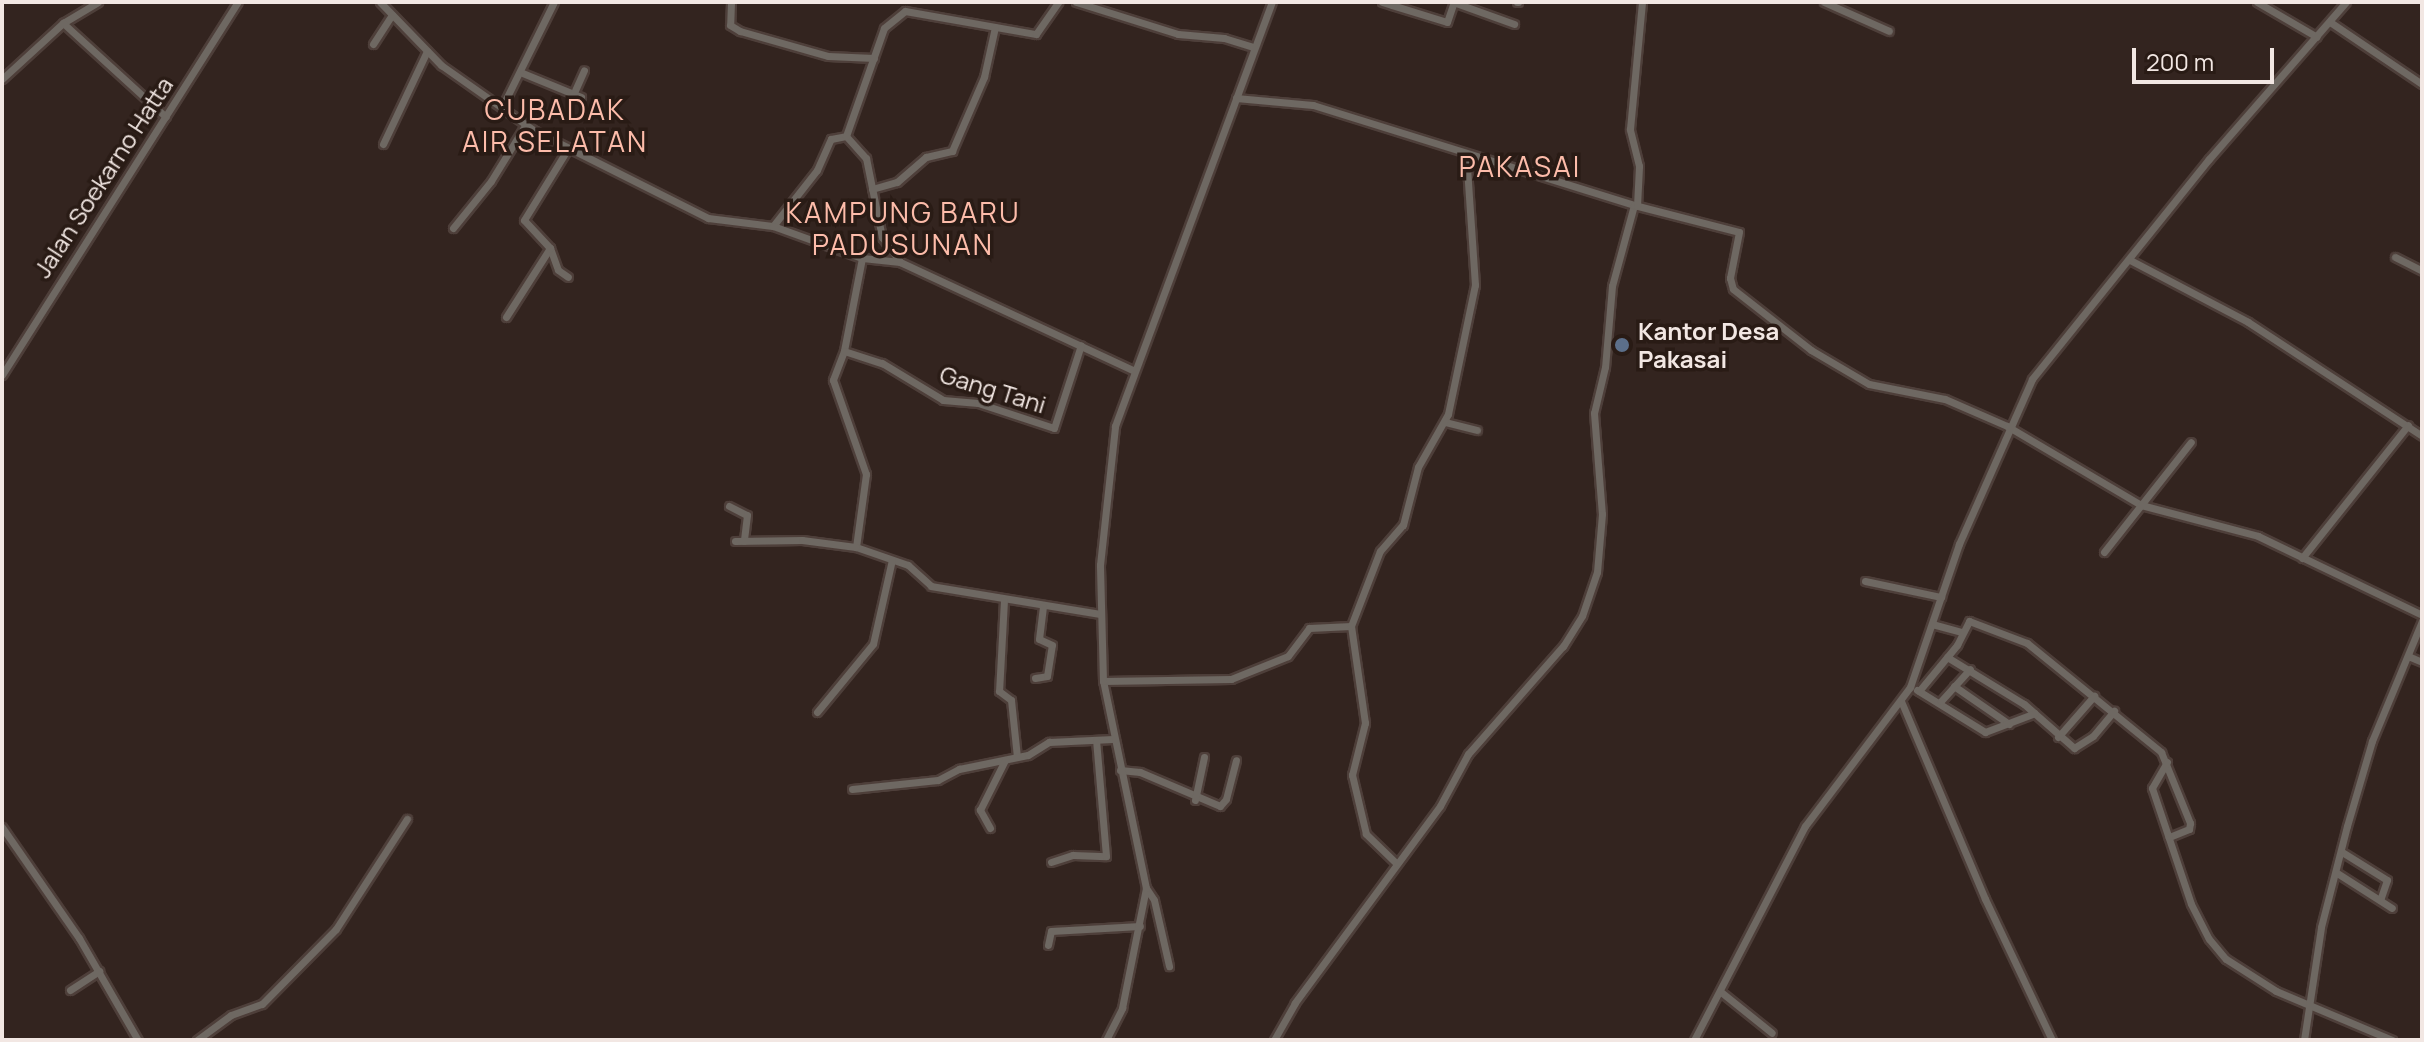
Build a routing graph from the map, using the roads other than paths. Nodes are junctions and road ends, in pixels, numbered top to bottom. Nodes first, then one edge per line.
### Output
1 (98, 2) edge
2 (238, 2) edge
3 (380, 2) edge
4 (554, 2) edge
5 (731, 2) edge
6 (1058, 2) edge
7 (1076, 2) edge
8 (1272, 2) edge
9 (1382, 2) edge
10 (1453, 2) edge
11 (1642, 2) edge
12 (1824, 2) edge
13 (2257, 2) edge
14 (2346, 2) edge
15 (392, 15) junction
16 (2330, 22) junction
17 (63, 23) junction
18 (1514, 24) dead end
19 (995, 27) junction
20 (1889, 31) dead end
21 (2317, 37) junction
22 (373, 44) dead end
23 (1254, 47) junction
24 (427, 51) junction
25 (874, 58) junction
26 (584, 70) dead end
27 (520, 72) junction
28 (2, 79) edge
29 (2422, 84) edge
30 (1236, 98) junction
31 (502, 107) junction
32 (166, 117) junction
33 (526, 124) junction
34 (846, 136) junction
35 (383, 144) dead end
36 (567, 150) junction
37 (1466, 154) junction
38 (872, 189) junction
39 (1635, 205) junction
40 (773, 226) junction
41 (453, 228) dead end
42 (550, 248) junction
43 (2395, 257) dead end
44 (862, 258) junction
45 (2130, 260) junction
46 (900, 262) junction
47 (2422, 271) edge
48 (568, 277) dead end
49 (506, 317) dead end
50 (1081, 345) junction
51 (844, 351) junction
52 (1133, 370) junction
53 (2, 375) edge
54 (1445, 422) junction
55 (2408, 425) junction
56 (2007, 426) junction
57 (1477, 430) dead end
58 (2422, 436) edge
59 (2191, 442) dead end
60 (2141, 505) junction
61 (729, 506) dead end
62 (856, 547) junction
63 (2104, 552) dead end
64 (2302, 558) junction
65 (892, 560) junction
66 (1865, 581) dead end
67 (1941, 597) junction
68 (1004, 600) junction
69 (1043, 606) junction
70 (1100, 614) junction
71 (2422, 615) edge
72 (2422, 621) edge
73 (1932, 624) junction
74 (1351, 626) junction
75 (1961, 632) junction
76 (2408, 656) junction
77 (1947, 657) junction
78 (2422, 662) edge
79 (1970, 669) junction
80 (1035, 678) dead end
81 (1103, 681) junction
82 (1954, 686) junction
83 (1910, 687) junction
84 (1919, 691) junction
85 (2094, 696) junction
86 (1901, 701) junction
87 (1941, 701) junction
88 (2114, 711) junction
89 (817, 712) dead end
90 (2035, 713) junction
91 (2009, 724) junction
92 (2058, 737) junction
93 (1113, 739) junction
94 (1096, 740) junction
95 (1017, 757) junction
96 (1204, 757) dead end
97 (1005, 760) junction
98 (1236, 760) dead end
99 (2167, 762) junction
100 (1120, 770) junction
101 (852, 789) dead end
102 (1195, 800) junction
103 (407, 819) dead end
104 (2, 827) edge
105 (990, 828) dead end
106 (2169, 837) junction
107 (2342, 852) junction
108 (1051, 862) dead end
109 (1396, 863) junction
110 (2337, 873) junction
111 (1146, 888) junction
112 (2380, 900) junction
113 (2392, 908) dead end
114 (1140, 926) junction
115 (1048, 945) dead end
116 (1169, 966) dead end
117 (99, 971) junction
118 (70, 990) dead end
119 (1721, 992) junction
120 (2310, 1008) junction
121 (1772, 1033) dead end
122 (138, 1040) edge
123 (197, 1040) edge
124 (1106, 1040) edge
125 (1274, 1040) edge
126 (1694, 1040) edge
127 (2052, 1040) edge
128 (2304, 1040) edge
129 (2392, 1040) edge

1 - 17 street
2 - 32 street, Jalan Soekarno Hatta
3 - 15 street
4 - 27 street
5 - 25 street
6 - 19 street
7 - 23 street
8 - 23 street
9 - 10 street
10 - 18 street
11 - 39 street
12 - 20 street
13 - 21 street
14 - 16 street
15 - 22 street
15 - 24 street
16 - 21 street
16 - 29 street
17 - 28 street
17 - 32 street
19 - 25 street
19 - 38 street
21 - 45 street
23 - 30 street
24 - 31 street
24 - 35 street
25 - 34 street
26 - 27 street
27 - 31 street
30 - 37 street
30 - 52 street
31 - 33 street
32 - 53 street, Jalan Soekarno Hatta
33 - 36 street
33 - 41 street
34 - 38 street
34 - 40 street
36 - 40 street
36 - 42 street
37 - 39 street
37 - 54 street
38 - 46 street
39 - 56 street
39 - 109 street
40 - 44 street
42 - 48 street
42 - 49 street
43 - 47 street
44 - 46 street
44 - 51 street
45 - 55 street
45 - 56 street
46 - 50 street
50 - 51 street, Gang Tani
50 - 52 street
51 - 62 street
52 - 70 street
54 - 57 street
54 - 74 street
55 - 58 street
55 - 64 street
56 - 60 street
56 - 67 street
59 - 60 street
60 - 63 street
60 - 64 street
61 - 62 street
62 - 65 street
64 - 71 street
65 - 68 street
65 - 89 street
66 - 67 street
67 - 73 street
68 - 69 street
68 - 95 street
69 - 70 street
69 - 80 street
70 - 81 street
72 - 76 street
73 - 75 street
73 - 83 street
74 - 81 street
74 - 109 street
75 - 77 street
75 - 85 street
76 - 78 street
76 - 107 street
77 - 79 street
77 - 84 street
79 - 82 street
79 - 90 street
81 - 93 street
82 - 87 street
82 - 91 street
83 - 84 street
83 - 86 street
84 - 87 street
85 - 88 street
85 - 92 street
86 - 119 street
86 - 127 street
87 - 91 street
88 - 92 street
88 - 99 street
90 - 91 street
90 - 92 street
93 - 94 street
93 - 100 street
94 - 95 street
94 - 108 street
95 - 97 street
96 - 102 street
97 - 101 street
97 - 105 street
98 - 102 street
99 - 106 street
99 - 106 street
100 - 102 street
100 - 111 street
103 - 123 street
104 - 117 street
106 - 120 street
107 - 110 street
107 - 112 street
109 - 125 street
110 - 112 street
110 - 120 street
111 - 114 street
111 - 116 street
112 - 113 street
114 - 115 street
114 - 124 street
117 - 118 street
117 - 122 street
119 - 121 street
119 - 126 street
120 - 128 street
120 - 129 street

